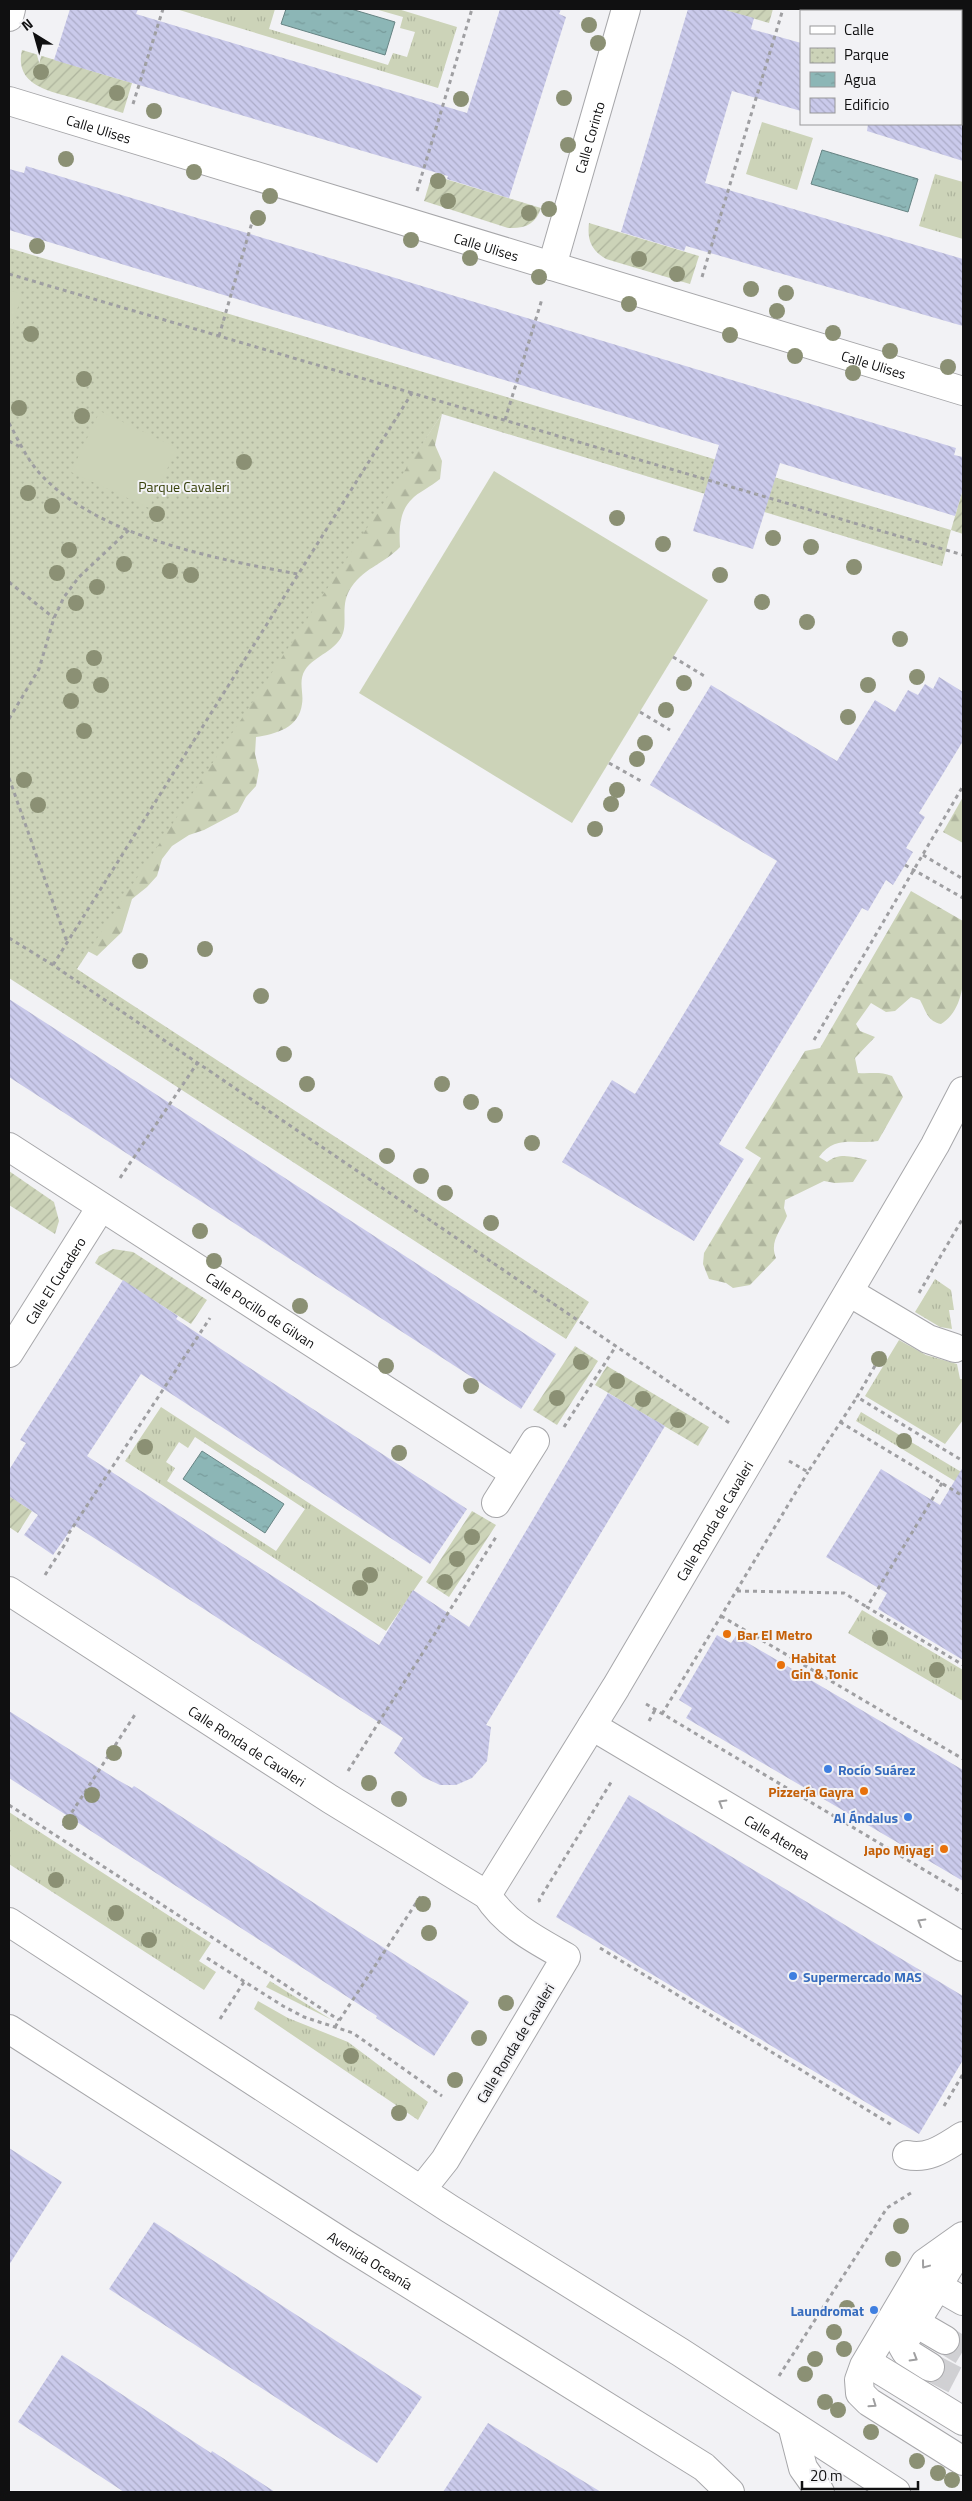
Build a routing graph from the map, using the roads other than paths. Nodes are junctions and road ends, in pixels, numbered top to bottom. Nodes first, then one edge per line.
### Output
1 (11, 9) edge
2 (626, 9) edge
3 (9, 17) edge
4 (9, 101) edge
5 (552, 266) junction
6 (963, 390) edge
7 (963, 1091) edge
8 (963, 1102) edge
9 (935, 1145) junction
10 (9, 1147) edge
11 (101, 1207) junction
12 (849, 1292) junction
13 (955, 1348) dead end
14 (9, 1353) edge
15 (535, 1441) road end
16 (514, 1473) junction
17 (496, 1503) road end
18 (18, 1597) edge
19 (592, 1726) junction
20 (488, 1894) junction
21 (9, 1922) edge
22 (963, 1947) edge
23 (9, 2029) edge
24 (963, 2136) edge
25 (907, 2155) dead end
26 (422, 2189) junction
27 (963, 2236) edge
28 (954, 2266) edge
29 (963, 2301) edge
30 (914, 2322) junction
31 (945, 2340) tunnel mouth
32 (866, 2362) junction
33 (930, 2367) tunnel mouth
34 (963, 2421) edge
35 (792, 2425) junction
36 (963, 2461) edge
37 (730, 2492) edge
38 (820, 2492) edge
39 (896, 2492) edge

1 - 3 street
2 - 5 street, Calle Corinto
4 - 5 street, Calle Ulises
5 - 6 street, Calle Ulises
7 - 9 street, Calle Ronda de Cavaleri
8 - 9 street, Calle Ronda de Cavaleri
9 - 12 street, Calle Ronda de Cavaleri
10 - 11 street, Calle Pocillo de Gilvan
11 - 14 street, Calle El Cucadero
11 - 16 street, Calle Pocillo de Gilvan
12 - 13 street
12 - 19 street, Calle Ronda de Cavaleri
15 - 16 street
16 - 17 street
18 - 20 street, Calle Ronda de Cavaleri
19 - 20 street, Calle Ronda de Cavaleri
22 -> 19 street, Calle Atenea
20 - 26 street, Calle Ronda de Cavaleri
21 - 26 street
23 - 37 street, Avenida Oceanía
24 - 25 street
26 - 35 street
27 -> 32 street
28 - 29 street
28 - 30 street
30 - 31 street
30 -> 33 street
32 - 34 street
32 -> 36 street
35 - 38 street
35 - 39 street

